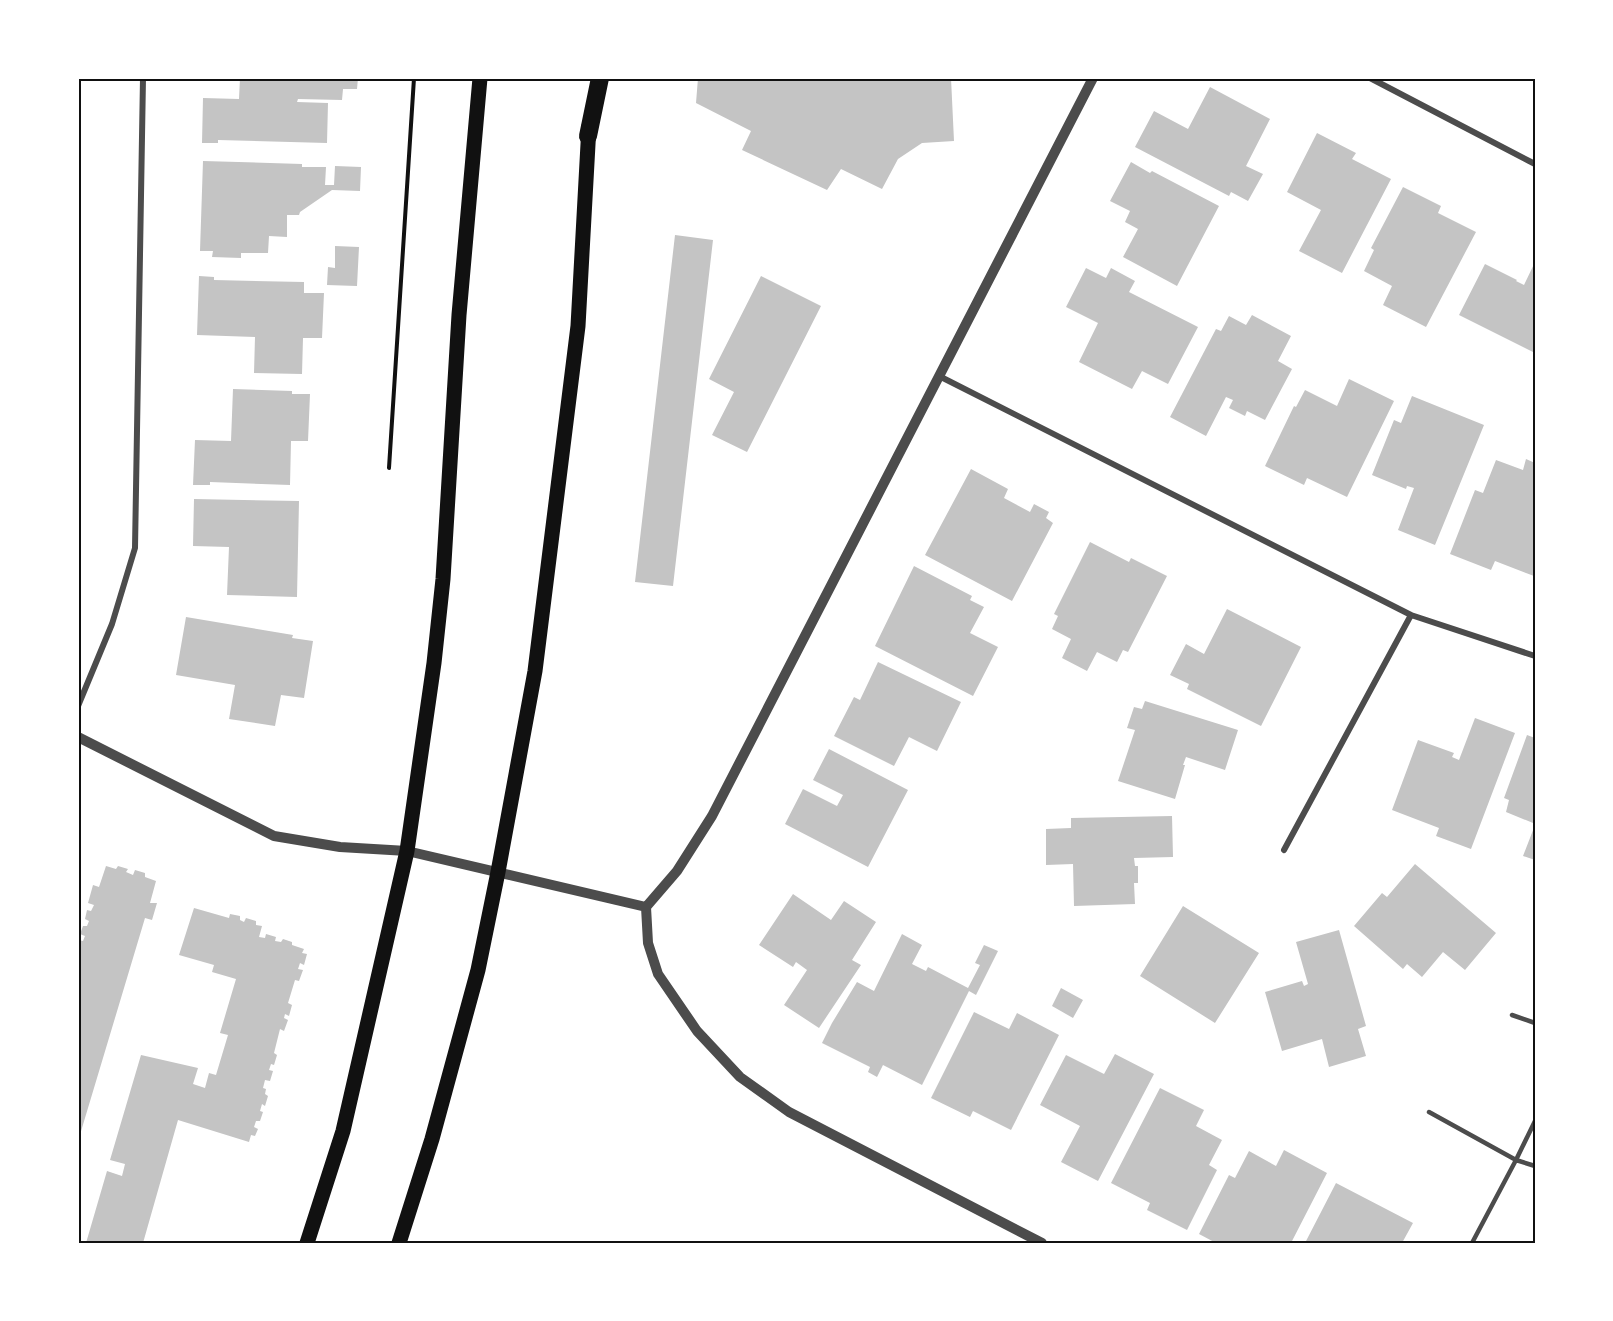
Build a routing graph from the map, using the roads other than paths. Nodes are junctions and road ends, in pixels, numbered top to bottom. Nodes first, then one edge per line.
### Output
1 (143, 78) edge
2 (480, 78) edge
3 (591, 78) edge
4 (600, 78) edge
5 (1092, 78) edge
6 (1370, 78) edge
7 (588, 136) junction
8 (1535, 164) edge
9 (939, 376) junction
10 (1411, 615) junction
11 (1535, 656) edge
12 (78, 706) edge
13 (78, 737) edge
14 (1284, 850) dead end
15 (407, 851) junction
16 (498, 872) junction
17 (646, 907) junction
18 (1512, 1015) dead end
19 (1535, 1023) edge
20 (1429, 1112) dead end
21 (1535, 1121) edge
22 (1516, 1160) junction
23 (1535, 1166) edge
24 (307, 1243) edge
25 (399, 1243) edge
26 (1042, 1243) edge
27 (1472, 1243) edge

1 - 12 street
2 - 15 main road
3 - 7 main road
4 - 7 highway
5 - 9 street
6 - 8 street
7 - 16 main road
9 - 10 street
9 - 17 street
10 - 11 street
10 - 14 street
13 - 15 street
15 - 16 street
15 - 24 main road
16 - 17 street
16 - 25 main road
17 - 26 street
18 - 19 lane
20 - 22 lane
21 - 22 lane
22 - 23 lane
22 - 27 lane

